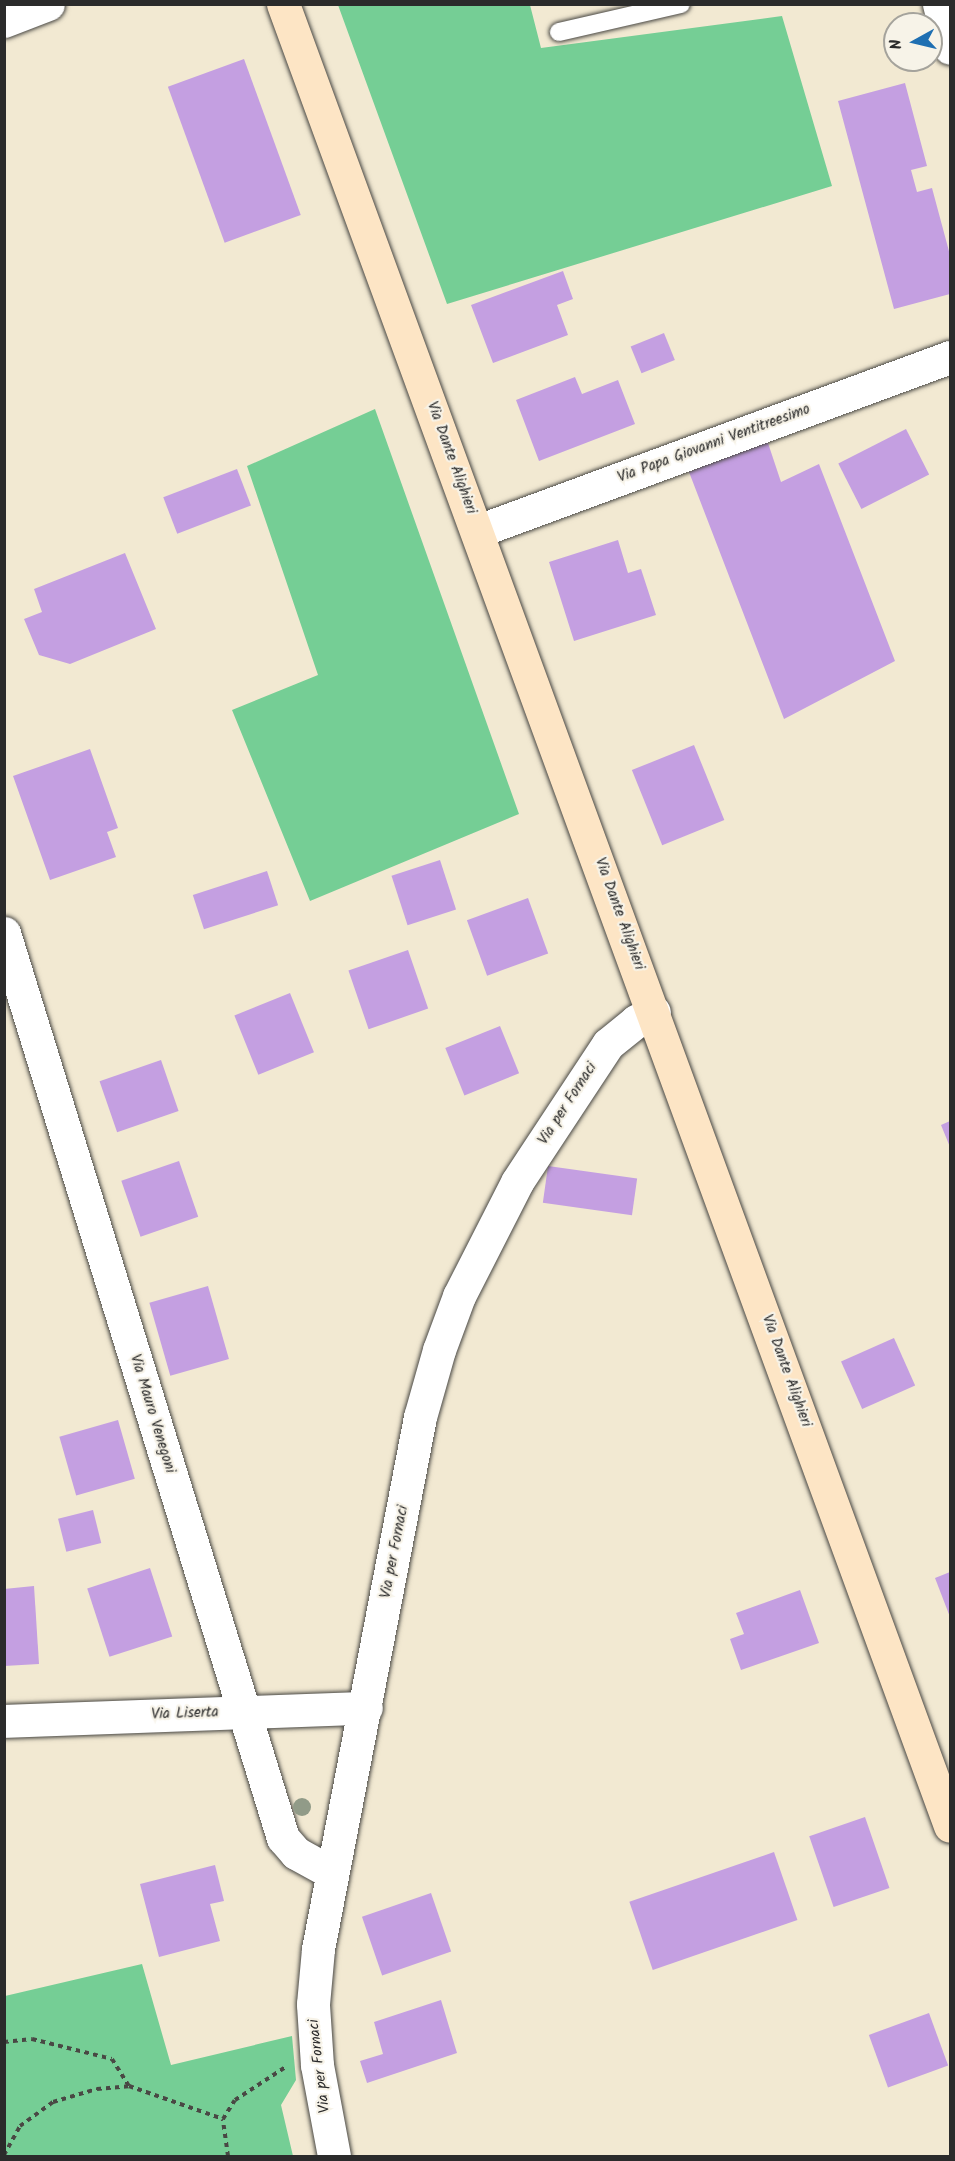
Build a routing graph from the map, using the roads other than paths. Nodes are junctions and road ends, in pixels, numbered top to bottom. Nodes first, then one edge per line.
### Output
1 (48, 4) edge
2 (283, 4) edge
3 (681, 4) edge
4 (939, 4) edge
5 (4, 21) edge
6 (559, 32) dead end
7 (951, 48) edge
8 (951, 357) edge
9 (478, 531) junction
10 (4, 933) edge
11 (654, 1012) junction
12 (366, 1708) junction
13 (243, 1711) junction
14 (4, 1720) edge
15 (951, 1826) edge
16 (330, 1872) junction
17 (334, 2157) edge

1 - 5 street
2 - 9 street, Via Dante Alighieri
3 - 6 lane
4 - 7 street
8 - 9 street, Via Papa Giovanni Ventitreesimo
9 - 11 street, Via Dante Alighieri
10 - 13 street, Via Mauro Venegoni
11 - 12 street, Via per Fornaci
11 - 15 street, Via Dante Alighieri
12 - 13 street, Via Liserta
12 - 16 street, Via per Fornaci
13 - 14 street, Via Liserta
13 - 16 street, Via Mauro Venegoni
16 - 17 street, Via per Fornaci

